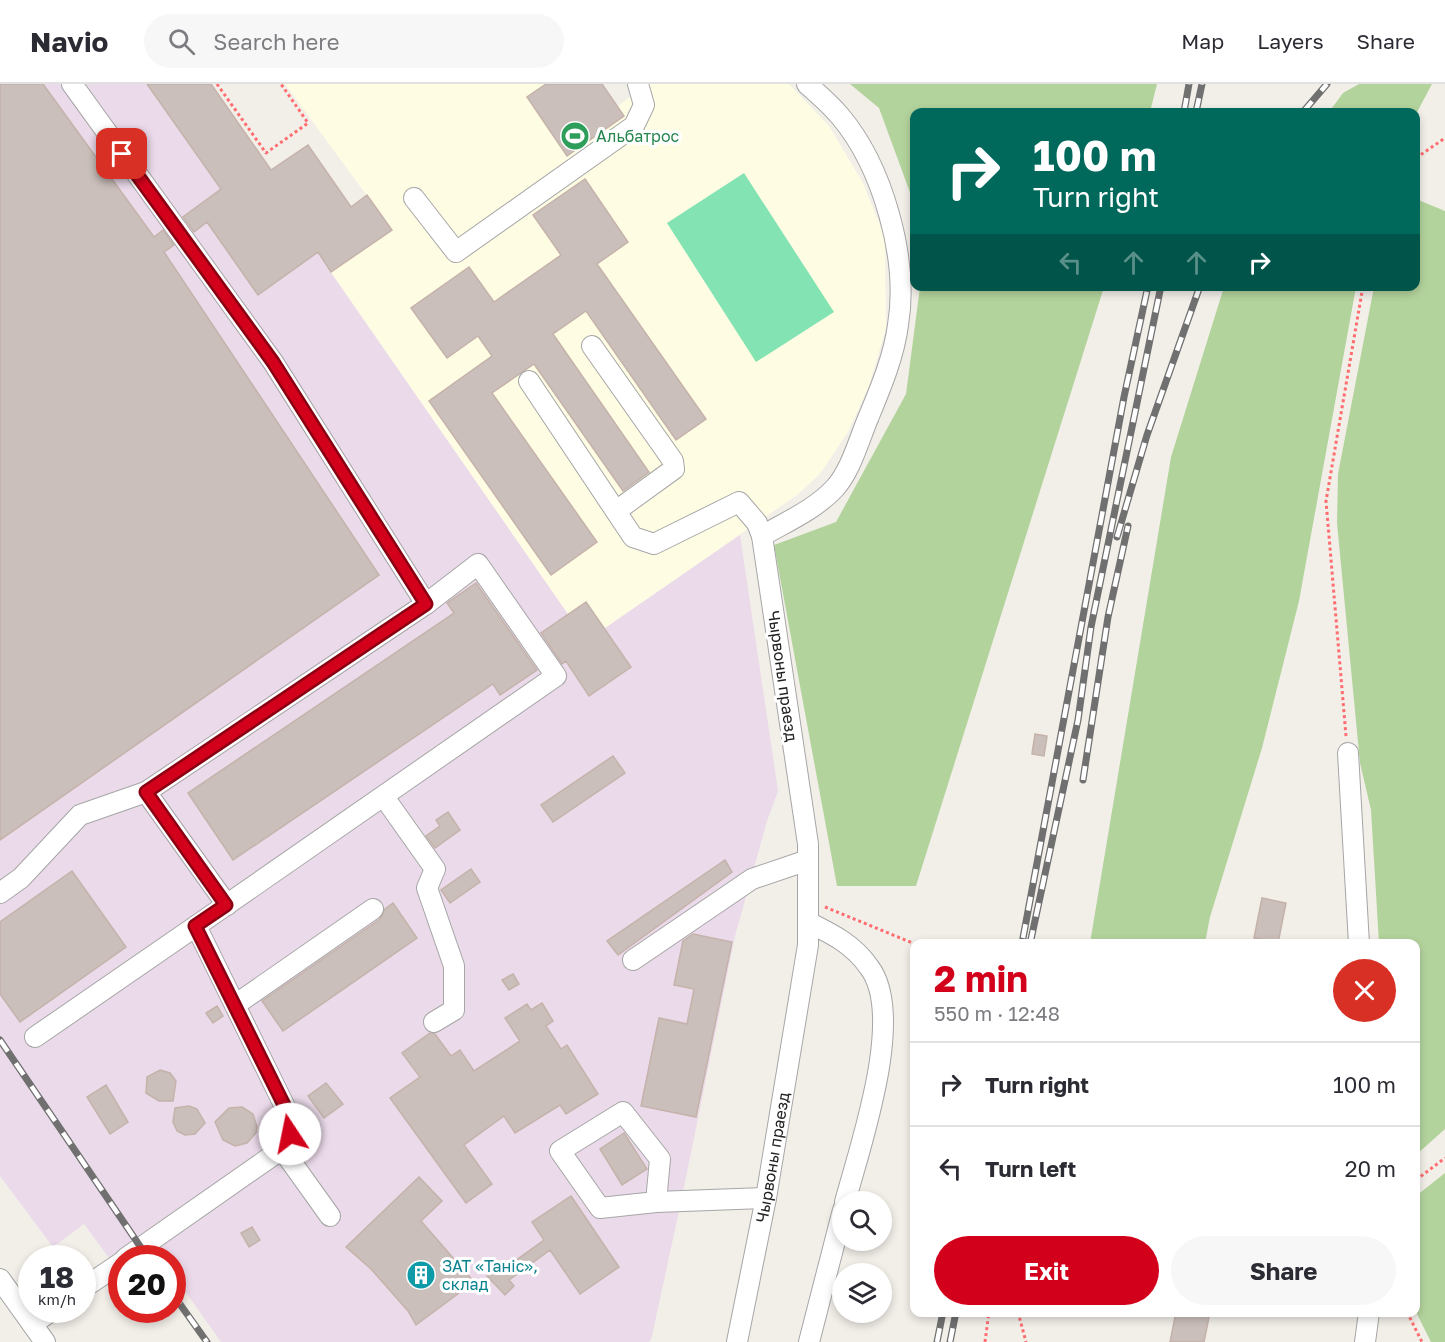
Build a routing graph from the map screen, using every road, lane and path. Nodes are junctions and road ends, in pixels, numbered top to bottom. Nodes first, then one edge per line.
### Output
1 (72, 84) edge
2 (217, 84) edge
3 (281, 84) edge
4 (638, 84) edge
5 (807, 84) edge
6 (1445, 138) edge
7 (1420, 155) edge
8 (414, 198) dead end
9 (1362, 291) edge
10 (592, 346) dead end
11 (529, 381) dead end
12 (615, 511) junction
13 (762, 536) junction
14 (426, 604) junction
15 (1348, 753) joint
16 (146, 792) junction
17 (384, 797) junction
18 (808, 860) junction
19 (0, 893) edge
20 (808, 900) junction
21 (226, 905) junction
22 (373, 909) dead end
23 (808, 922) junction
24 (195, 926) junction
25 (1359, 939) edge
26 (910, 942) edge
27 (633, 960) dead end
28 (235, 1005) junction
29 (434, 1022) dead end
30 (34, 1036) dead end
31 (282, 1149) junction
32 (1445, 1158) edge
33 (1420, 1177) edge
34 (848, 1191) edge
35 (766, 1198) junction
36 (656, 1202) junction
37 (330, 1216) dead end
38 (145, 1245) edge
39 (832, 1251) edge
40 (0, 1279) edge
41 (988, 1317) edge
42 (1019, 1317) edge
43 (1368, 1317) edge
44 (1410, 1317) edge
45 (32, 1324) joint
46 (45, 1342) edge
47 (737, 1342) edge
48 (809, 1342) edge
49 (985, 1342) edge
50 (1026, 1342) edge
51 (1365, 1342) edge
52 (1422, 1342) edge

1 - 14 street
2 - 3 path
4 - 8 street
5 - 13 street
6 - 7 path
9 - 15 path
10 - 12 street
11 - 12 street
12 - 13 street
13 - 18 street, Чырвоны праезд
14 - 16 street
14 - 17 street
15 - 25 street
16 - 19 street
16 - 21 street
17 - 21 street
17 - 29 street
18 - 20 street, Чырвоны праезд
18 - 27 street
20 - 23 street, Чырвоны праезд
20 - 26 path
21 - 24 street
22 - 28 street
23 - 34 street
23 - 35 street, Чырвоны праезд
24 - 28 street
24 - 30 street
28 - 31 street
31 - 37 street
31 - 38 street
32 - 33 path
35 - 36 street
35 - 47 street, Чырвоны праезд
36 - 36 street
39 - 48 street
40 - 45 street
41 - 49 path
42 - 50 path
43 - 51 street
44 - 52 path
45 - 46 street

